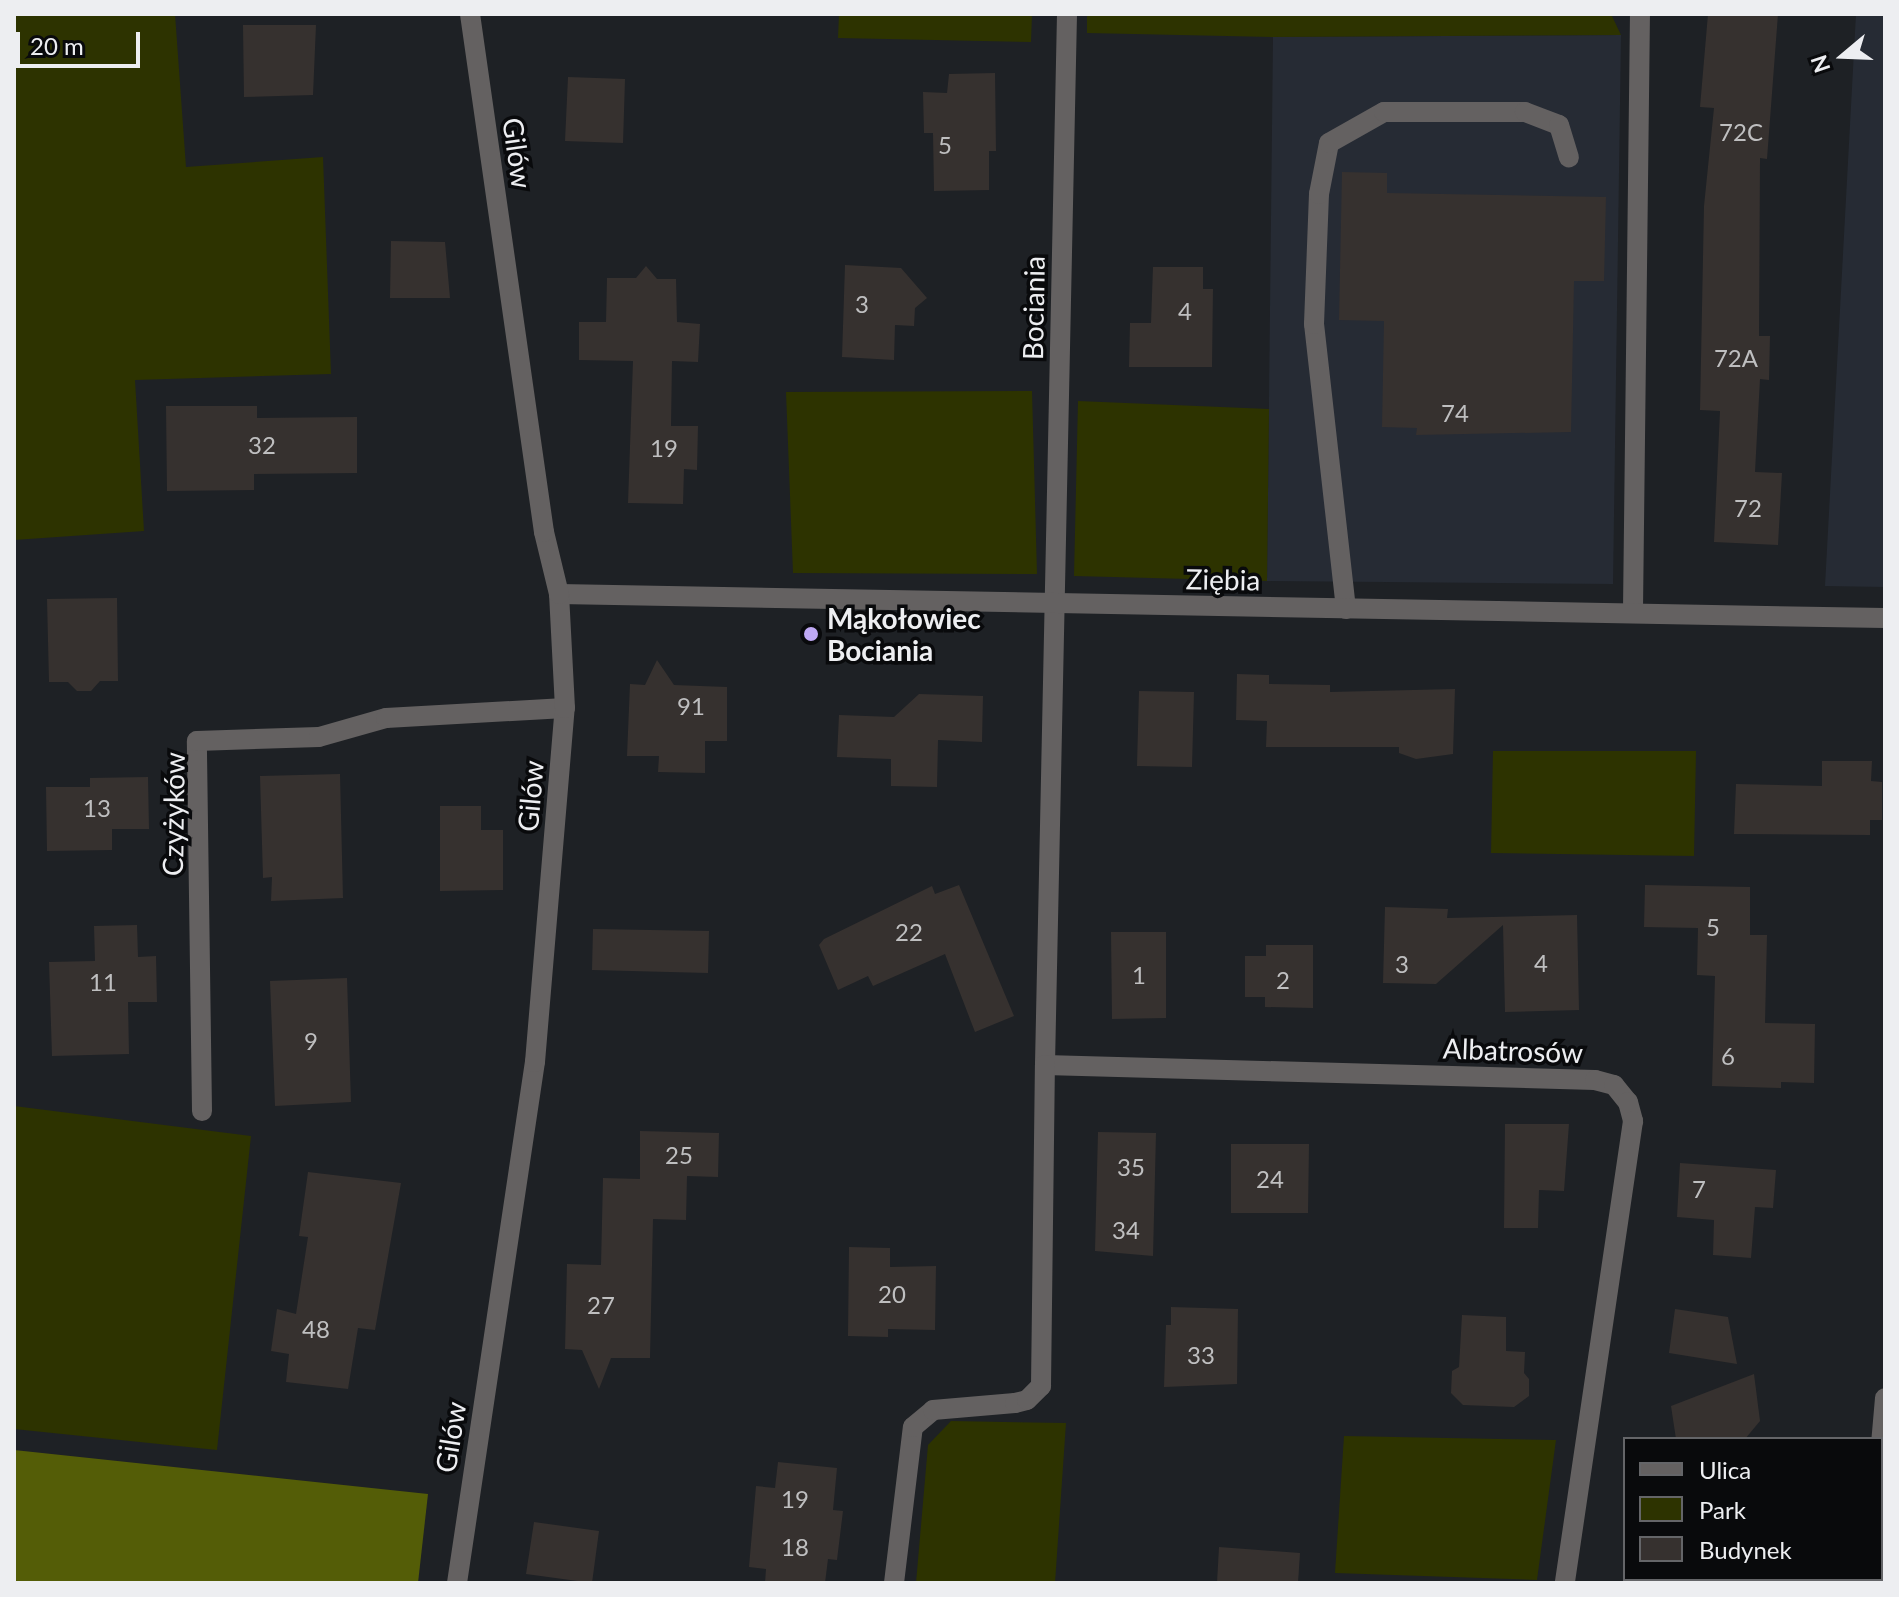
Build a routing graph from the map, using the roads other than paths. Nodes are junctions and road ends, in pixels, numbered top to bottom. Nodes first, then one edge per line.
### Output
1 (470, 14) edge
2 (1067, 14) edge
3 (1640, 14) edge
4 (1569, 158) dead end
5 (559, 594) junction
6 (1057, 603) junction
7 (1346, 609) junction
8 (1633, 610) junction
9 (1885, 618) edge
10 (565, 708) junction
11 (1045, 1065) junction
12 (202, 1111) dead end
13 (1885, 1398) edge
14 (1882, 1437) edge
15 (457, 1583) edge
16 (894, 1583) edge
17 (1565, 1583) edge

1 - 5 street, Gilów
2 - 6 street, Bociania
3 - 8 street
4 - 7 street
5 - 6 street, Ziębia
5 - 10 street, Gilów
6 - 7 street, Ziębia
6 - 11 street
7 - 8 street, Ziębia
8 - 9 street, Ziębia
10 - 12 street, Czyżyków
10 - 15 street, Gilów
11 - 16 street
11 - 17 street, Albatrosów
13 - 14 street

